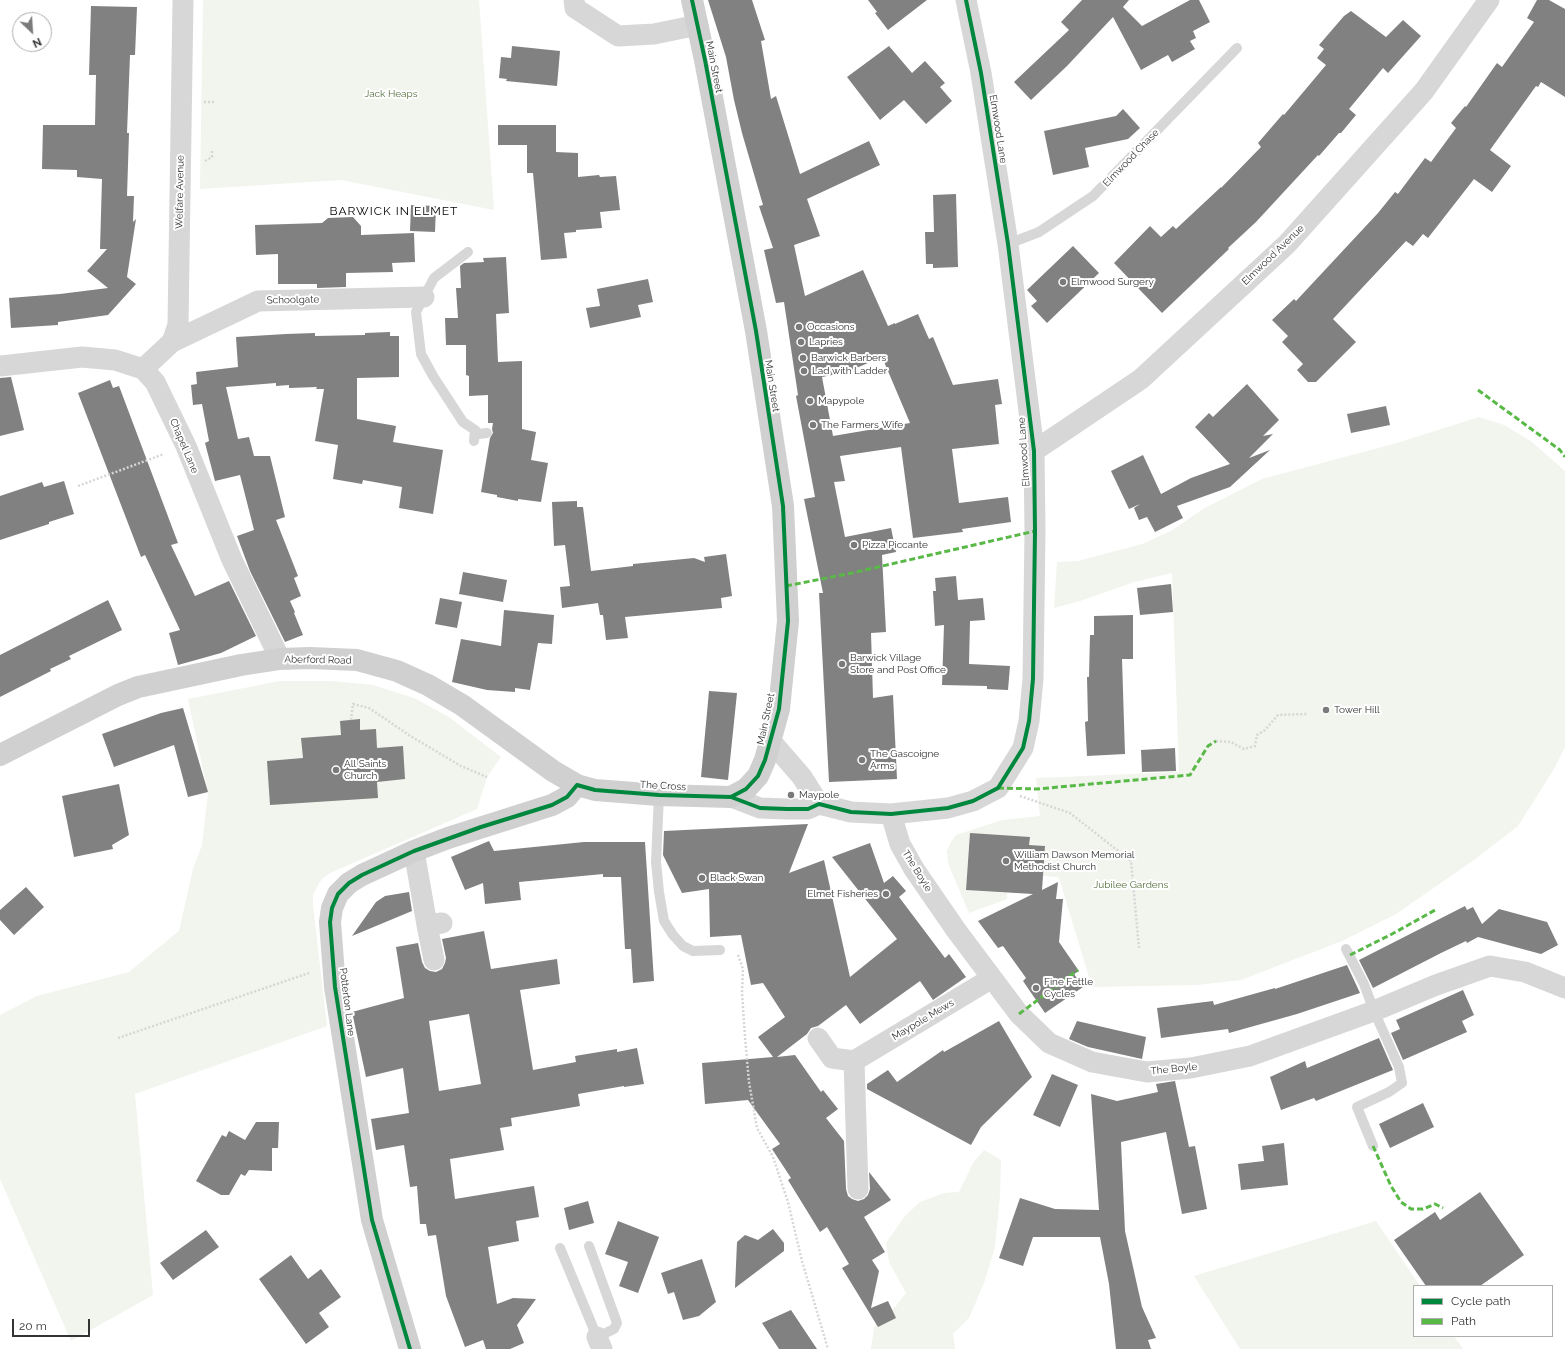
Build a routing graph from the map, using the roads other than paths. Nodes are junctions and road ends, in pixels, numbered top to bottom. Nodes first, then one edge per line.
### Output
1 (183, 0) edge
2 (574, 0) edge
3 (692, 0) edge
4 (966, 0) edge
5 (1489, 0) edge
6 (698, 25) junction
7 (1237, 48) dead end
8 (1008, 244) junction
9 (468, 252) dead end
10 (424, 297) junction
11 (172, 342) junction
12 (0, 366) edge
13 (142, 369) junction
14 (475, 430) junction
15 (487, 433) dead end
16 (474, 441) dead end
17 (1034, 451) junction
18 (280, 659) junction
19 (770, 740) junction
20 (0, 755) edge
21 (586, 787) junction
22 (659, 795) junction
23 (731, 797) junction
24 (819, 804) junction
25 (891, 814) junction
26 (414, 851) junction
27 (1346, 949) dead end
28 (720, 950) road end
29 (434, 960) dead end
30 (992, 978) junction
31 (1565, 988) edge
32 (1374, 1011) junction
33 (818, 1038) dead end
34 (854, 1061) junction
35 (1373, 1146) dead end
36 (858, 1190) dead end
37 (589, 1246) dead end
38 (560, 1248) dead end
39 (599, 1343) edge
40 (410, 1349) edge

1 - 11 street, Welfare Avenue
2 - 6 street
3 - 6 street, Main Street
4 - 8 street, Elmwood Lane
5 - 17 street, Elmwood Avenue
6 - 19 street, Main Street
7 - 8 lane, Elmwood Chase
8 - 17 street, Elmwood Lane
9 - 10 lane
10 - 11 street, Schoolgate
10 - 14 lane
11 - 13 street
12 - 13 street, Chapel Lane
13 - 18 street, Chapel Lane
14 - 15 lane
14 - 16 lane
17 - 25 street, Elmwood Lane
18 - 20 street, Aberford Road
18 - 21 street, Aberford Road
19 - 23 street, Main Street
19 - 24 street
21 - 22 street, The Cross
21 - 26 street, Potterton Lane
22 - 23 street, The Cross
22 - 28 lane
23 - 24 street, The Cross
24 - 25 street, The Cross
25 - 30 street, The Boyle
26 - 29 street
26 - 40 street, Potterton Lane
27 - 32 lane
30 - 32 street, The Boyle
30 - 34 street, Maypole Mews
31 - 32 street, The Boyle
32 - 35 lane
33 - 34 street
34 - 36 street
37 - 39 lane
38 - 39 lane

